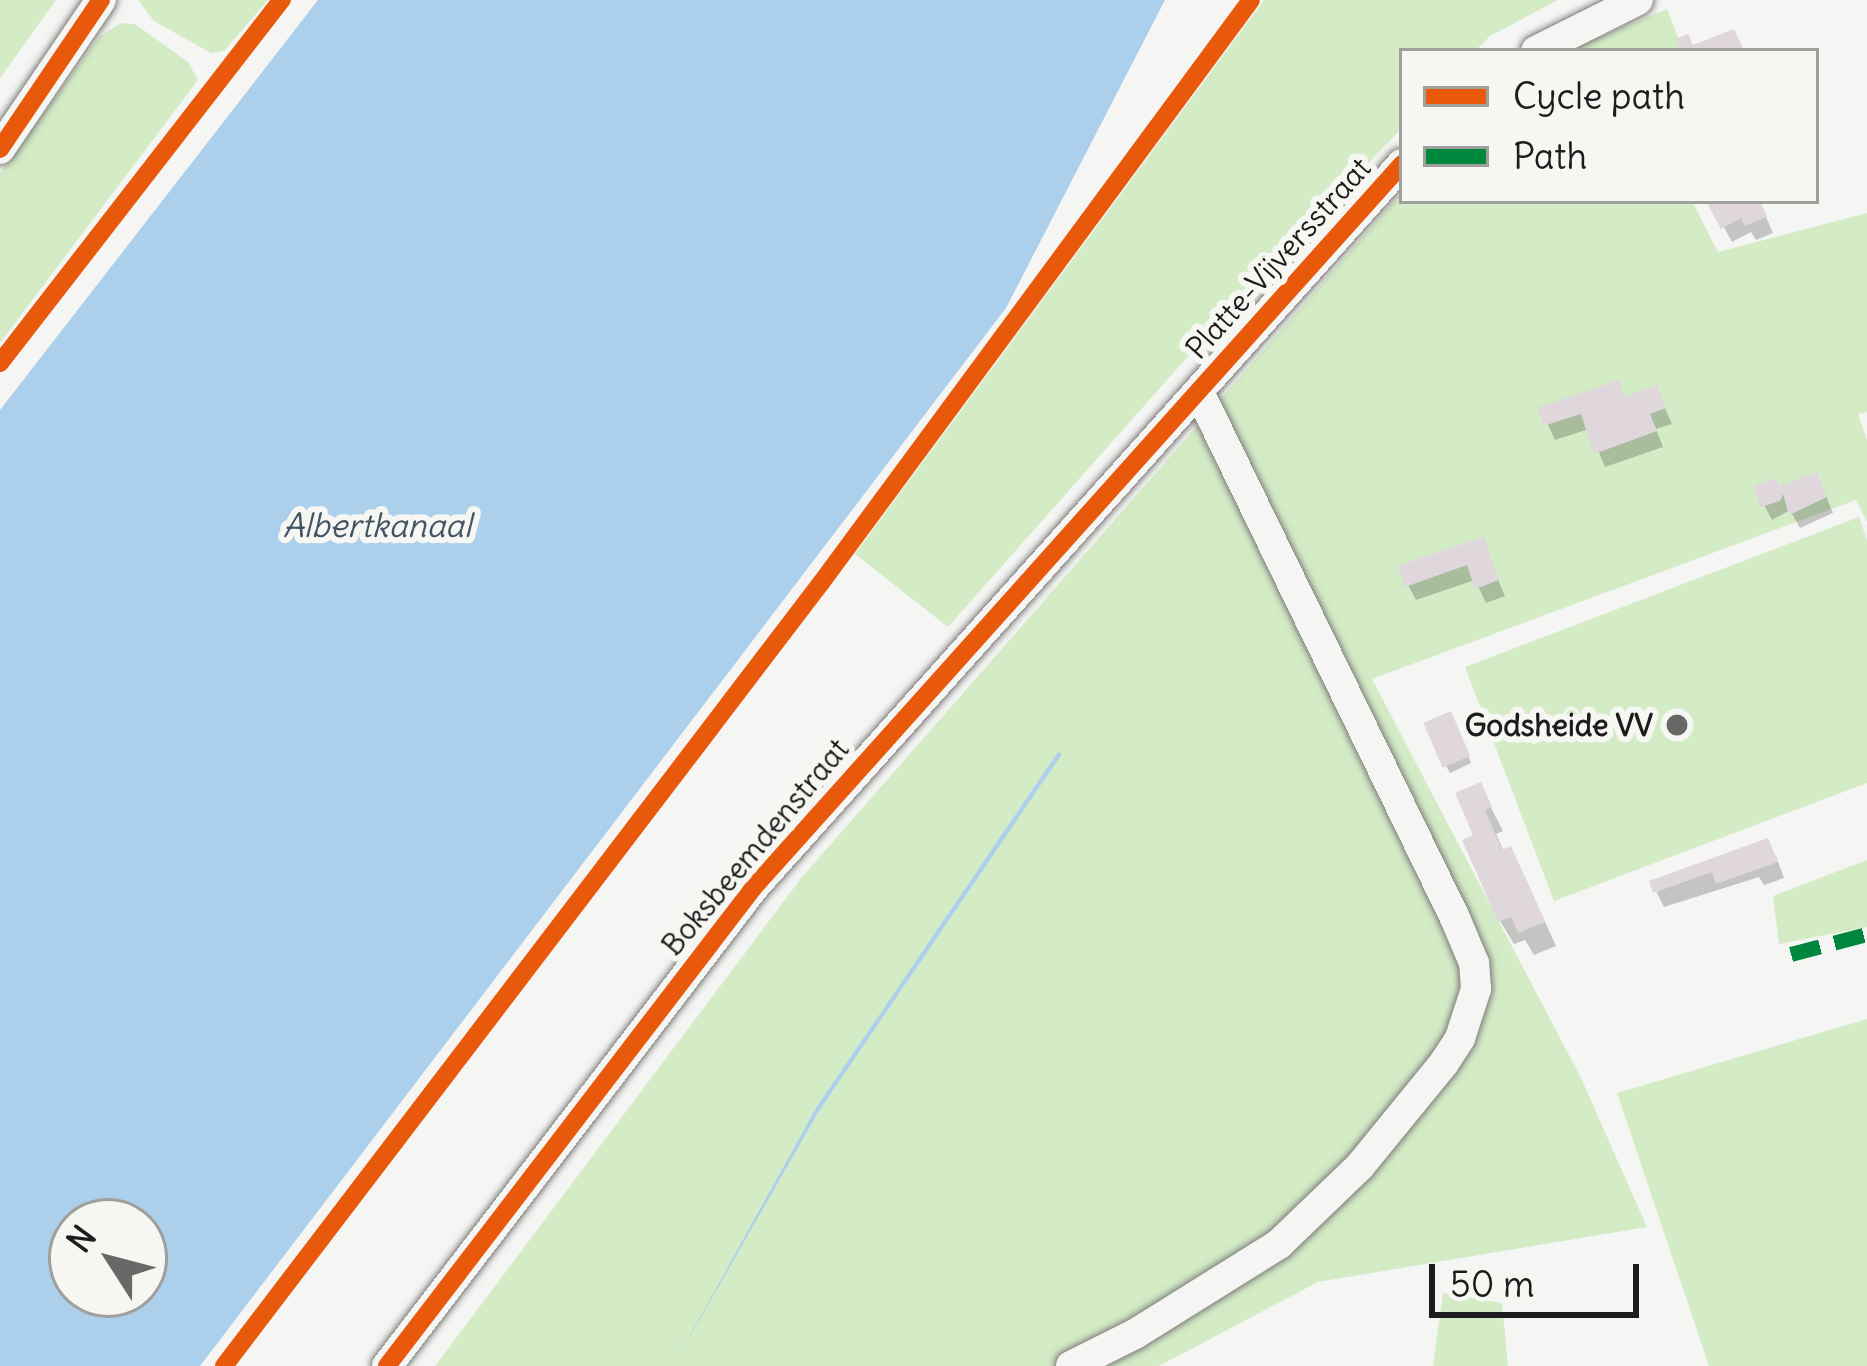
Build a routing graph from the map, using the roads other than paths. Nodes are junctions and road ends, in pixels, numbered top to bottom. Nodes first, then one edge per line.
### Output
1 (101, 0) edge
2 (1638, 0) edge
3 (1541, 48) edge
4 (0, 148) edge
5 (1399, 167) edge
6 (1199, 392) junction
7 (387, 1366) edge
8 (1070, 1366) edge

1 - 4 street
2 - 3 street
5 - 6 street, Platte-Vijversstraat
6 - 7 street, Boksbeemdenstraat
6 - 8 street, Platte-Vijversstraat

